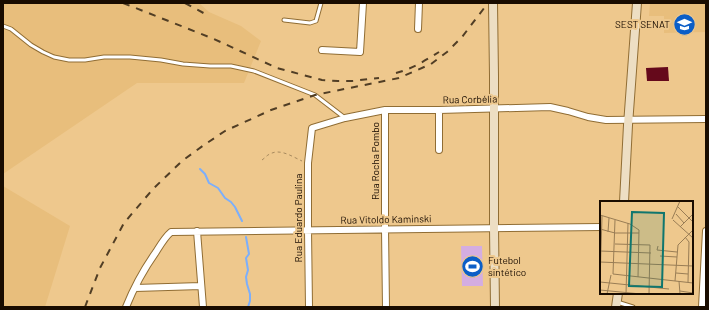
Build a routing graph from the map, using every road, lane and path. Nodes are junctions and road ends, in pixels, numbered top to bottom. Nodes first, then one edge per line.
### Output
1 (321, 3) edge
2 (363, 3) edge
3 (419, 3) edge
4 (493, 3) edge
5 (637, 3) edge
6 (284, 20) dead end
7 (3, 26) edge
8 (418, 29) dead end
9 (322, 50) dead end
10 (494, 108) junction
11 (385, 110) junction
12 (439, 110) junction
13 (345, 118) junction
14 (706, 119) edge
15 (629, 120) junction
16 (312, 128) joint
17 (439, 150) dead end
18 (262, 160) dead end
19 (308, 164) junction
20 (624, 201) edge
21 (600, 227) edge
22 (494, 228) junction
23 (385, 229) junction
24 (308, 230) junction
25 (197, 231) junction
26 (706, 231) edge
27 (201, 286) junction
28 (134, 288) junction
29 (618, 294) edge
30 (617, 305) edge
31 (126, 307) edge
32 (203, 307) edge
33 (309, 307) edge
34 (386, 307) edge
35 (495, 307) edge
36 (633, 307) edge
37 (702, 307) edge

1 - 6 lane
2 - 9 street
3 - 8 street
4 - 10 street
5 - 15 street
7 - 13 lane
10 - 12 street, Rua Corbélia
10 - 15 street, Rua Corbélia
10 - 22 street
11 - 12 street, Rua Corbélia
11 - 13 street, Rua Corbélia
11 - 23 street, Rua Rocha Pombo
12 - 17 street
13 - 16 street, Rua Corbélia
14 - 15 street, Rua Corbélia
15 - 20 street
16 - 19 street, Rua Eduardo Paulina
18 - 19 path
19 - 24 street, Rua Eduardo Paulina
21 - 22 street, Rua Vitoldo Kaminski
22 - 23 street, Rua Vitoldo Kaminski
22 - 35 street
23 - 24 street, Rua Vitoldo Kaminski
23 - 34 street, Rua Rocha Pombo
24 - 25 street, Rua Vitoldo Kaminski
24 - 33 street, Rua Eduardo Paulina
25 - 27 street
25 - 28 street, Rua Vitoldo Kaminski
26 - 37 street
27 - 28 street
27 - 32 street
28 - 31 street
29 - 30 street
30 - 36 lane

